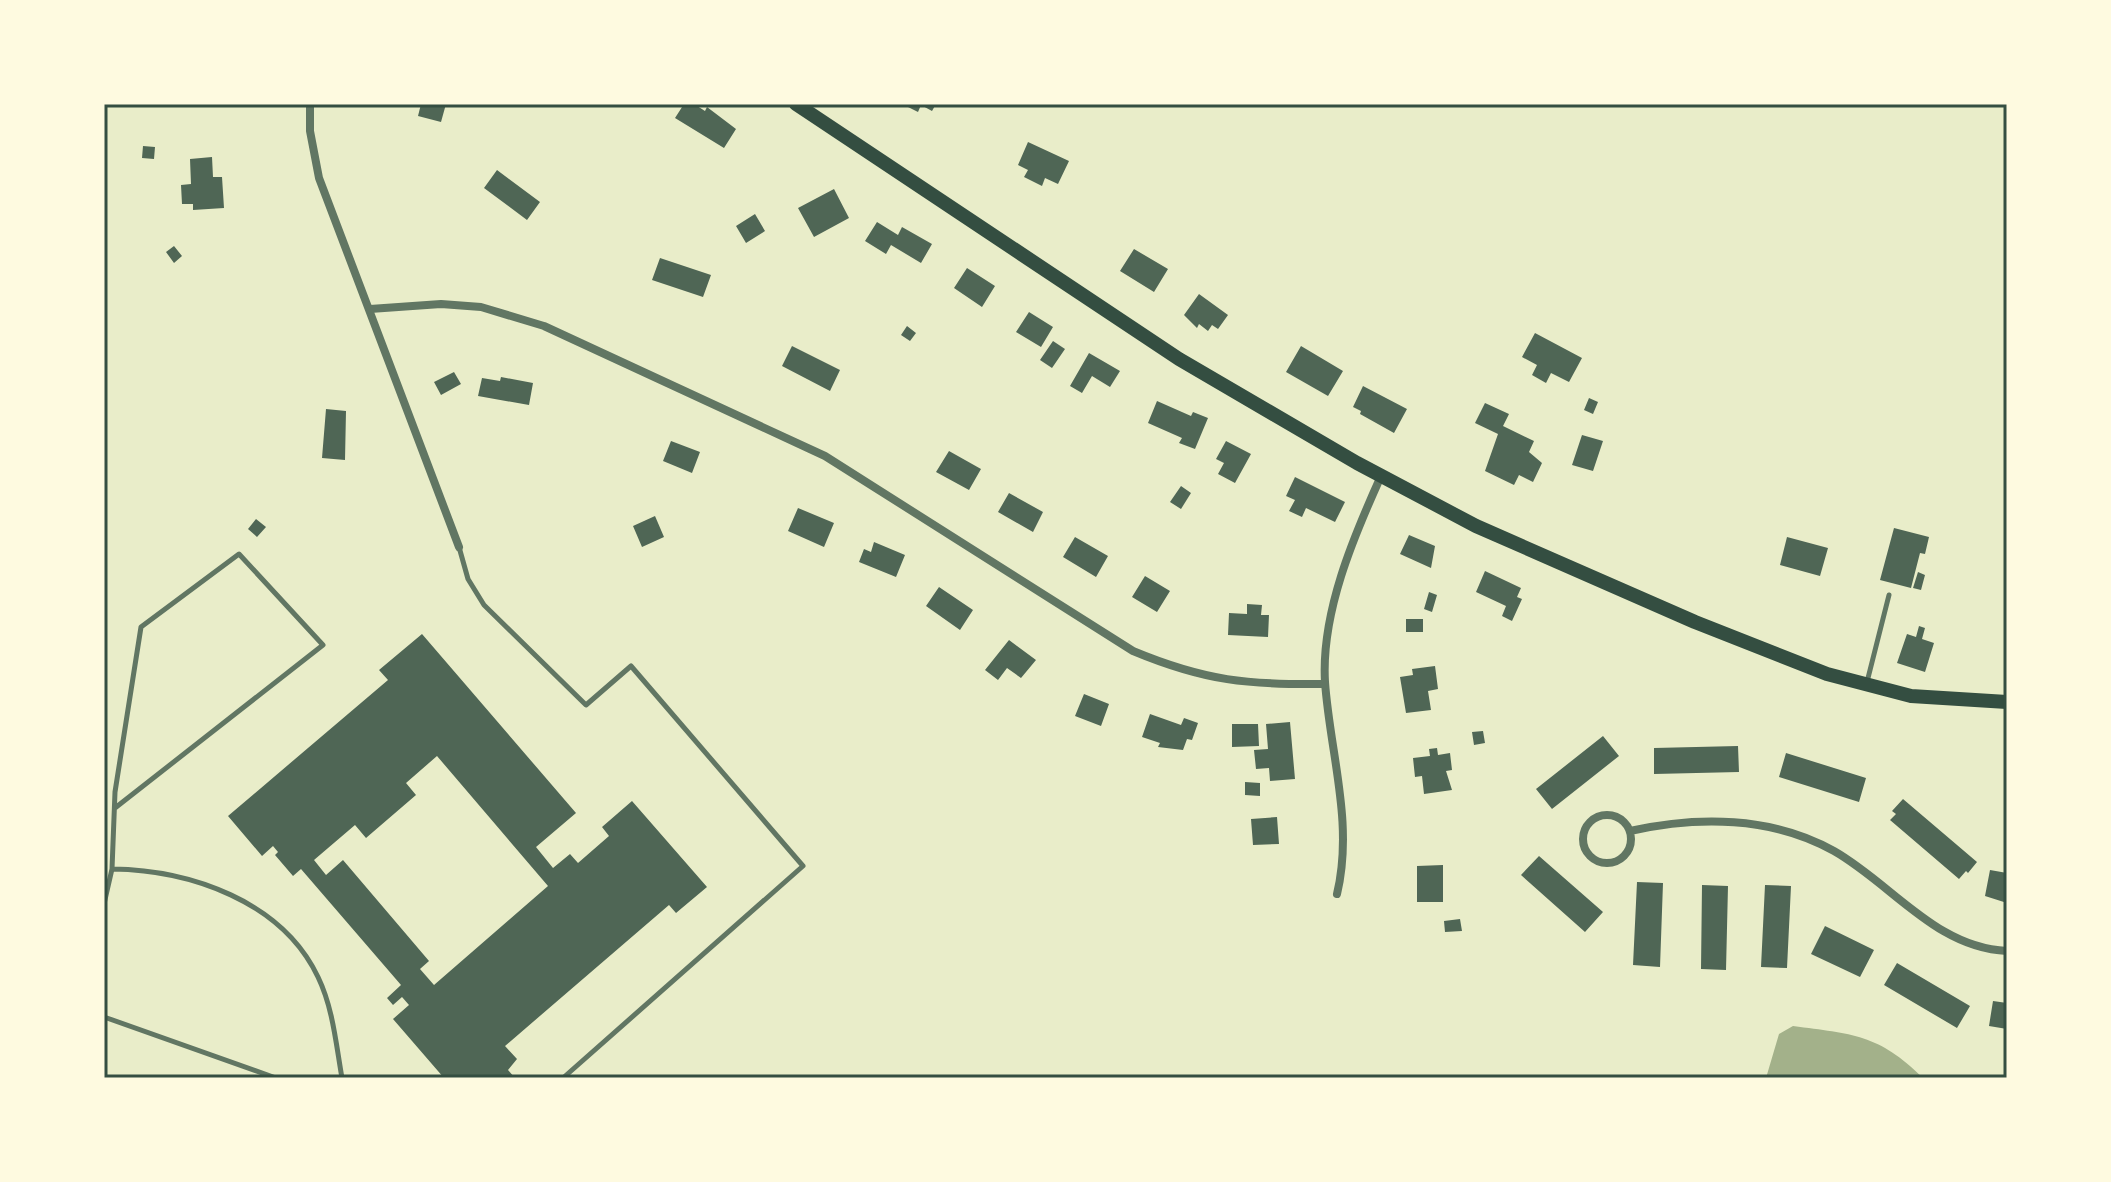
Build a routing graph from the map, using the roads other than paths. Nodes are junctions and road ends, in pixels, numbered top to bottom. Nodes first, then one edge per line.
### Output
1 (310, 104) edge
2 (796, 104) edge
3 (370, 309) junction
4 (1381, 476) junction
5 (459, 547) joint
6 (1889, 595) dead end
7 (1325, 684) junction
8 (1866, 687) junction
9 (2007, 702) edge
10 (115, 808) junction
11 (1630, 831) junction
12 (112, 869) junction
13 (1337, 894) dead end
14 (104, 904) edge
15 (2007, 951) edge
16 (104, 1017) edge
17 (276, 1078) edge
18 (342, 1078) edge
19 (563, 1078) edge

1 - 3 street
2 - 4 main road
3 - 5 street
3 - 7 street
4 - 7 street
4 - 8 main road
5 - 19 lane
6 - 8 lane
7 - 13 street
8 - 9 main road
10 - 10 lane
10 - 12 lane
11 - 11 street
11 - 15 street
12 - 14 lane
12 - 18 lane
16 - 17 lane

